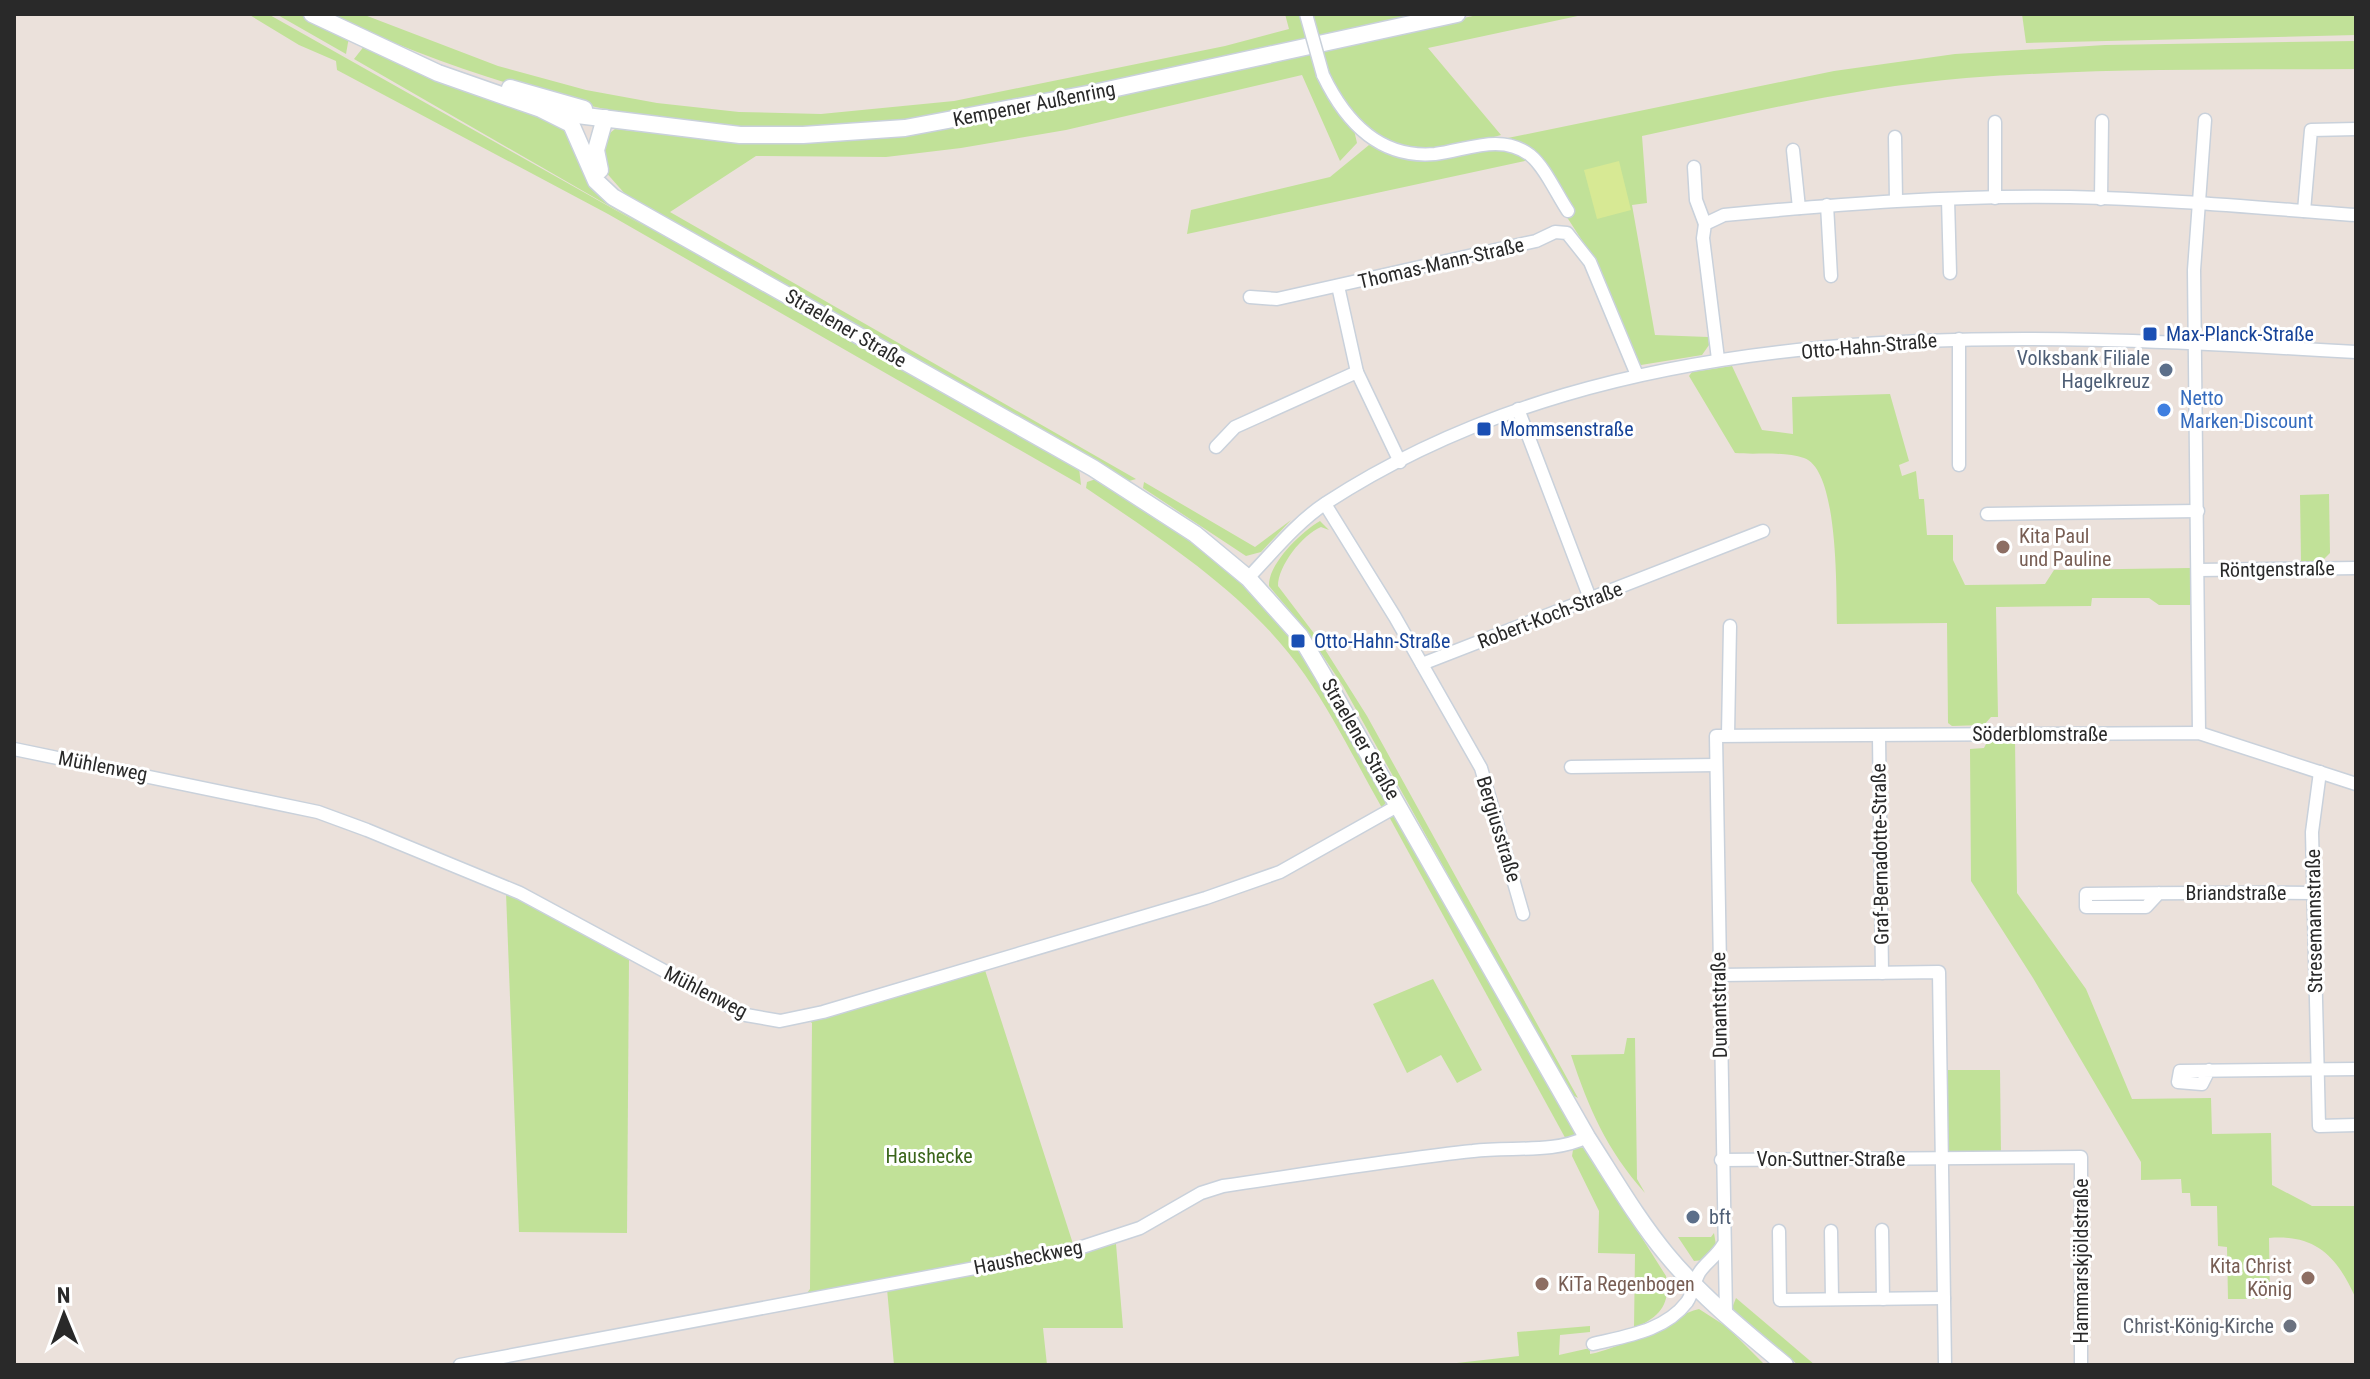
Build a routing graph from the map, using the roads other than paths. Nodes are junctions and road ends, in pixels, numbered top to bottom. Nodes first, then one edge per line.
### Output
1 (312, 14) edge
2 (1306, 14) edge
3 (1457, 14) edge
4 (403, 54) junction
5 (541, 109) junction
6 (598, 116) junction
7 (2205, 120) dead end
8 (2102, 121) dead end
9 (1995, 122) dead end
10 (2356, 129) edge
11 (1895, 137) dead end
12 (583, 144) junction
13 (1793, 150) dead end
14 (1694, 167) dead end
15 (1995, 198) junction
16 (1948, 199) junction
17 (2101, 199) junction
18 (1896, 200) junction
19 (2199, 201) junction
20 (1827, 205) junction
21 (1799, 208) junction
22 (1568, 211) dead end
23 (2304, 211) junction
24 (2356, 215) edge
25 (1705, 224) junction
26 (665, 225) junction
27 (1950, 273) dead end
28 (1831, 276) dead end
29 (1338, 286) junction
30 (1250, 297) dead end
31 (1959, 339) junction
32 (2195, 343) junction
33 (2356, 352) edge
34 (1718, 359) junction
35 (1357, 372) junction
36 (1637, 375) junction
37 (1518, 409) junction
38 (1216, 447) dead end
39 (1400, 462) junction
40 (1959, 465) dead end
41 (1325, 504) junction
42 (2198, 511) junction
43 (1987, 514) dead end
44 (1763, 531) dead end
45 (2356, 568) edge
46 (2199, 570) junction
47 (1248, 578) junction
48 (1591, 601) junction
49 (1730, 626) dead end
50 (1422, 664) junction
51 (2199, 733) junction
52 (1722, 736) junction
53 (1879, 736) junction
54 (14, 749) edge
55 (1716, 765) junction
56 (1571, 767) dead end
57 (2320, 772) junction
58 (2356, 784) edge
59 (1399, 805) junction
60 (2159, 893) junction
61 (2313, 893) junction
62 (1523, 914) dead end
63 (1882, 973) junction
64 (1719, 975) junction
65 (2356, 1069) edge
66 (2209, 1070) dead end
67 (2318, 1070) junction
68 (2356, 1125) edge
69 (1587, 1137) junction
70 (2081, 1157) joint
71 (1941, 1159) junction
72 (1721, 1160) junction
73 (1882, 1230) dead end
74 (1779, 1231) dead end
75 (1831, 1231) dead end
76 (1723, 1245) junction
77 (1695, 1285) junction
78 (1944, 1298) junction
79 (1832, 1299) junction
80 (1883, 1299) junction
81 (1726, 1315) junction
82 (1593, 1344) dead end
83 (460, 1365) edge
84 (1785, 1365) edge
85 (1945, 1365) edge
86 (2081, 1365) edge

1 - 4 street, Straelener Straße
2 - 22 street, bridge
3 - 6 street, Kempener Außenring
4 - 5 street, Straelener Straße
4 - 6 street, Straelener Straße
5 - 6 street, Straelener Straße
5 - 12 street, Straelener Straße
6 - 12 street
6 - 26 street, Straelener Straße
7 - 19 street
8 - 17 street
9 - 15 street
10 - 23 street
11 - 18 street
12 - 26 street, Straelener Straße
13 - 21 street
14 - 25 street
15 - 16 street
15 - 17 street
16 - 18 street
16 - 27 street
17 - 19 street
18 - 20 street
19 - 23 street
19 - 32 street
20 - 21 street
20 - 28 street
21 - 25 street
23 - 24 street
25 - 34 street
26 - 47 street, Straelener Straße
29 - 30 street, Thomas-Mann-Straße
29 - 35 street
29 - 36 street, Thomas-Mann-Straße
31 - 32 street, Otto-Hahn-Straße
31 - 34 street, Otto-Hahn-Straße
31 - 40 street
32 - 33 street, Otto-Hahn-Straße
32 - 42 street
34 - 36 street, Otto-Hahn-Straße
35 - 38 street
35 - 39 street
36 - 37 street, Otto-Hahn-Straße
37 - 39 street, Otto-Hahn-Straße
37 - 48 street
39 - 41 street, Otto-Hahn-Straße
41 - 47 street, Otto-Hahn-Straße
41 - 50 street
42 - 43 street
42 - 46 street
44 - 48 street, Robert-Koch-Straße
45 - 46 street, Röntgenstraße
46 - 51 street
47 - 59 street, Straelener Straße
48 - 50 street, Robert-Koch-Straße
49 - 52 street, Dunantstraße
50 - 62 street, Bergiusstraße
51 - 53 street, Söderblomstraße
51 - 57 street, Söderblomstraße
52 - 53 street, Söderblomstraße
52 - 55 street, Dunantstraße
53 - 63 street, Graf-Bernadotte-Straße
54 - 59 street, Mühlenweg
55 - 56 street
55 - 64 street, Dunantstraße
57 - 58 street, Söderblomstraße
57 - 61 street, Stresemannstraße
59 - 69 street, Straelener Straße
60 - 60 street, Briandstraße
60 - 61 street, Briandstraße
61 - 67 street, Stresemannstraße
63 - 64 street, Graf-Bernadotte-Straße
63 - 71 street, Graf-Bernadotte-Straße
64 - 72 street, Dunantstraße
65 - 67 street
66 - 67 street
67 - 68 street, Stresemannstraße
69 - 77 street, Straelener Straße
69 - 83 street, Hausheckweg
70 - 71 street, Von-Suttner-Straße
70 - 86 street, Hammarskjöldstraße
71 - 72 street, Von-Suttner-Straße
71 - 78 street
72 - 76 street, Dunantstraße
73 - 80 street
74 - 79 street
75 - 79 street
76 - 77 street
76 - 81 street, Dunantstraße
77 - 81 street, Straelener Straße
77 - 82 street
78 - 80 street
78 - 85 street
79 - 80 street
81 - 84 street, Straelener Straße

